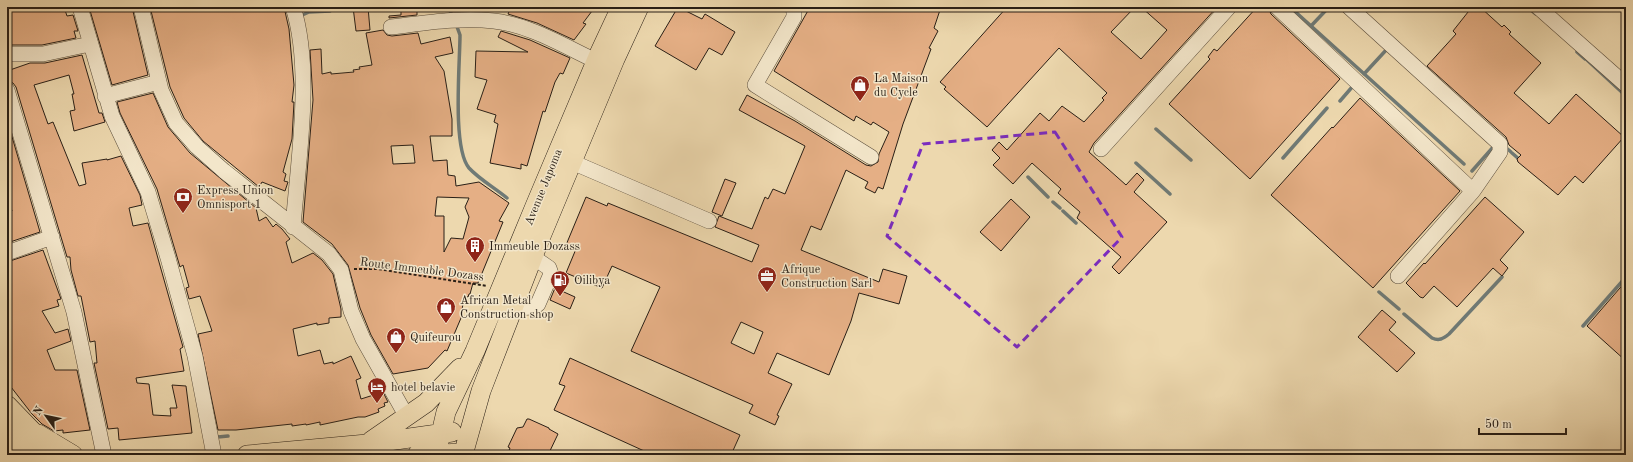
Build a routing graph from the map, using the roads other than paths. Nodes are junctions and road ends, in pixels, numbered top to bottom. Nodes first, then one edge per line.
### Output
1 (80, 7) edge
2 (141, 7) edge
3 (292, 7) edge
4 (621, 7) edge
5 (639, 7) edge
6 (792, 7) edge
7 (1229, 7) edge
8 (1277, 7) edge
9 (1349, 7) edge
10 (1538, 7) edge
11 (391, 26) dead end
12 (90, 44) junction
13 (7, 54) edge
14 (596, 61) junction
15 (159, 82) junction
16 (1626, 85) edge
17 (7, 90) edge
18 (105, 96) junction
19 (1101, 149) dead end
20 (871, 157) dead end
21 (572, 162) junction
22 (1472, 191) junction
23 (709, 220) dead end
24 (293, 227) junction
25 (52, 237) junction
26 (532, 244) junction
27 (7, 254) edge
28 (1398, 276) dead end
29 (475, 351) junction
30 (7, 406) edge
31 (408, 417) junction
32 (25, 430) junction
33 (468, 431) junction
34 (440, 433) junction
35 (367, 444) junction
36 (436, 454) edge
37 (463, 454) edge
38 (8, 455) edge
39 (29, 455) edge
40 (49, 455) edge
41 (73, 455) edge
42 (104, 455) edge
43 (214, 455) edge
44 (246, 455) edge
45 (417, 455) edge

1 - 12 street
2 - 15 street
3 - 24 street
4 - 14 main road, Avenue Japoma
5 - 21 main road, Avenue Japoma
6 - 20 street
7 - 19 street
8 - 22 street
9 - 22 street
10 - 16 street
11 - 14 street
12 - 13 street
12 - 18 street
14 - 26 main road, Avenue Japoma
15 - 18 street
15 - 24 street
17 - 25 street
18 - 43 street
21 - 23 street
21 - 26 main road, Avenue Japoma
22 - 28 street
24 - 31 street
25 - 27 street
25 - 42 street
26 - 29 main road, Avenue Japoma
26 - 33 main road, Avenue Japoma
29 - 31 main road
29 - 34 main road, Avenue Japoma
30 - 32 main road
31 - 35 main road
32 - 38 main road
32 - 39 main road
32 - 40 main road
32 - 41 main road
33 - 34 main road
33 - 37 main road, Avenue Japoma
34 - 35 main road
34 - 36 main road, Avenue Japoma
35 - 44 main road
36 - 37 main road
36 - 45 main road

